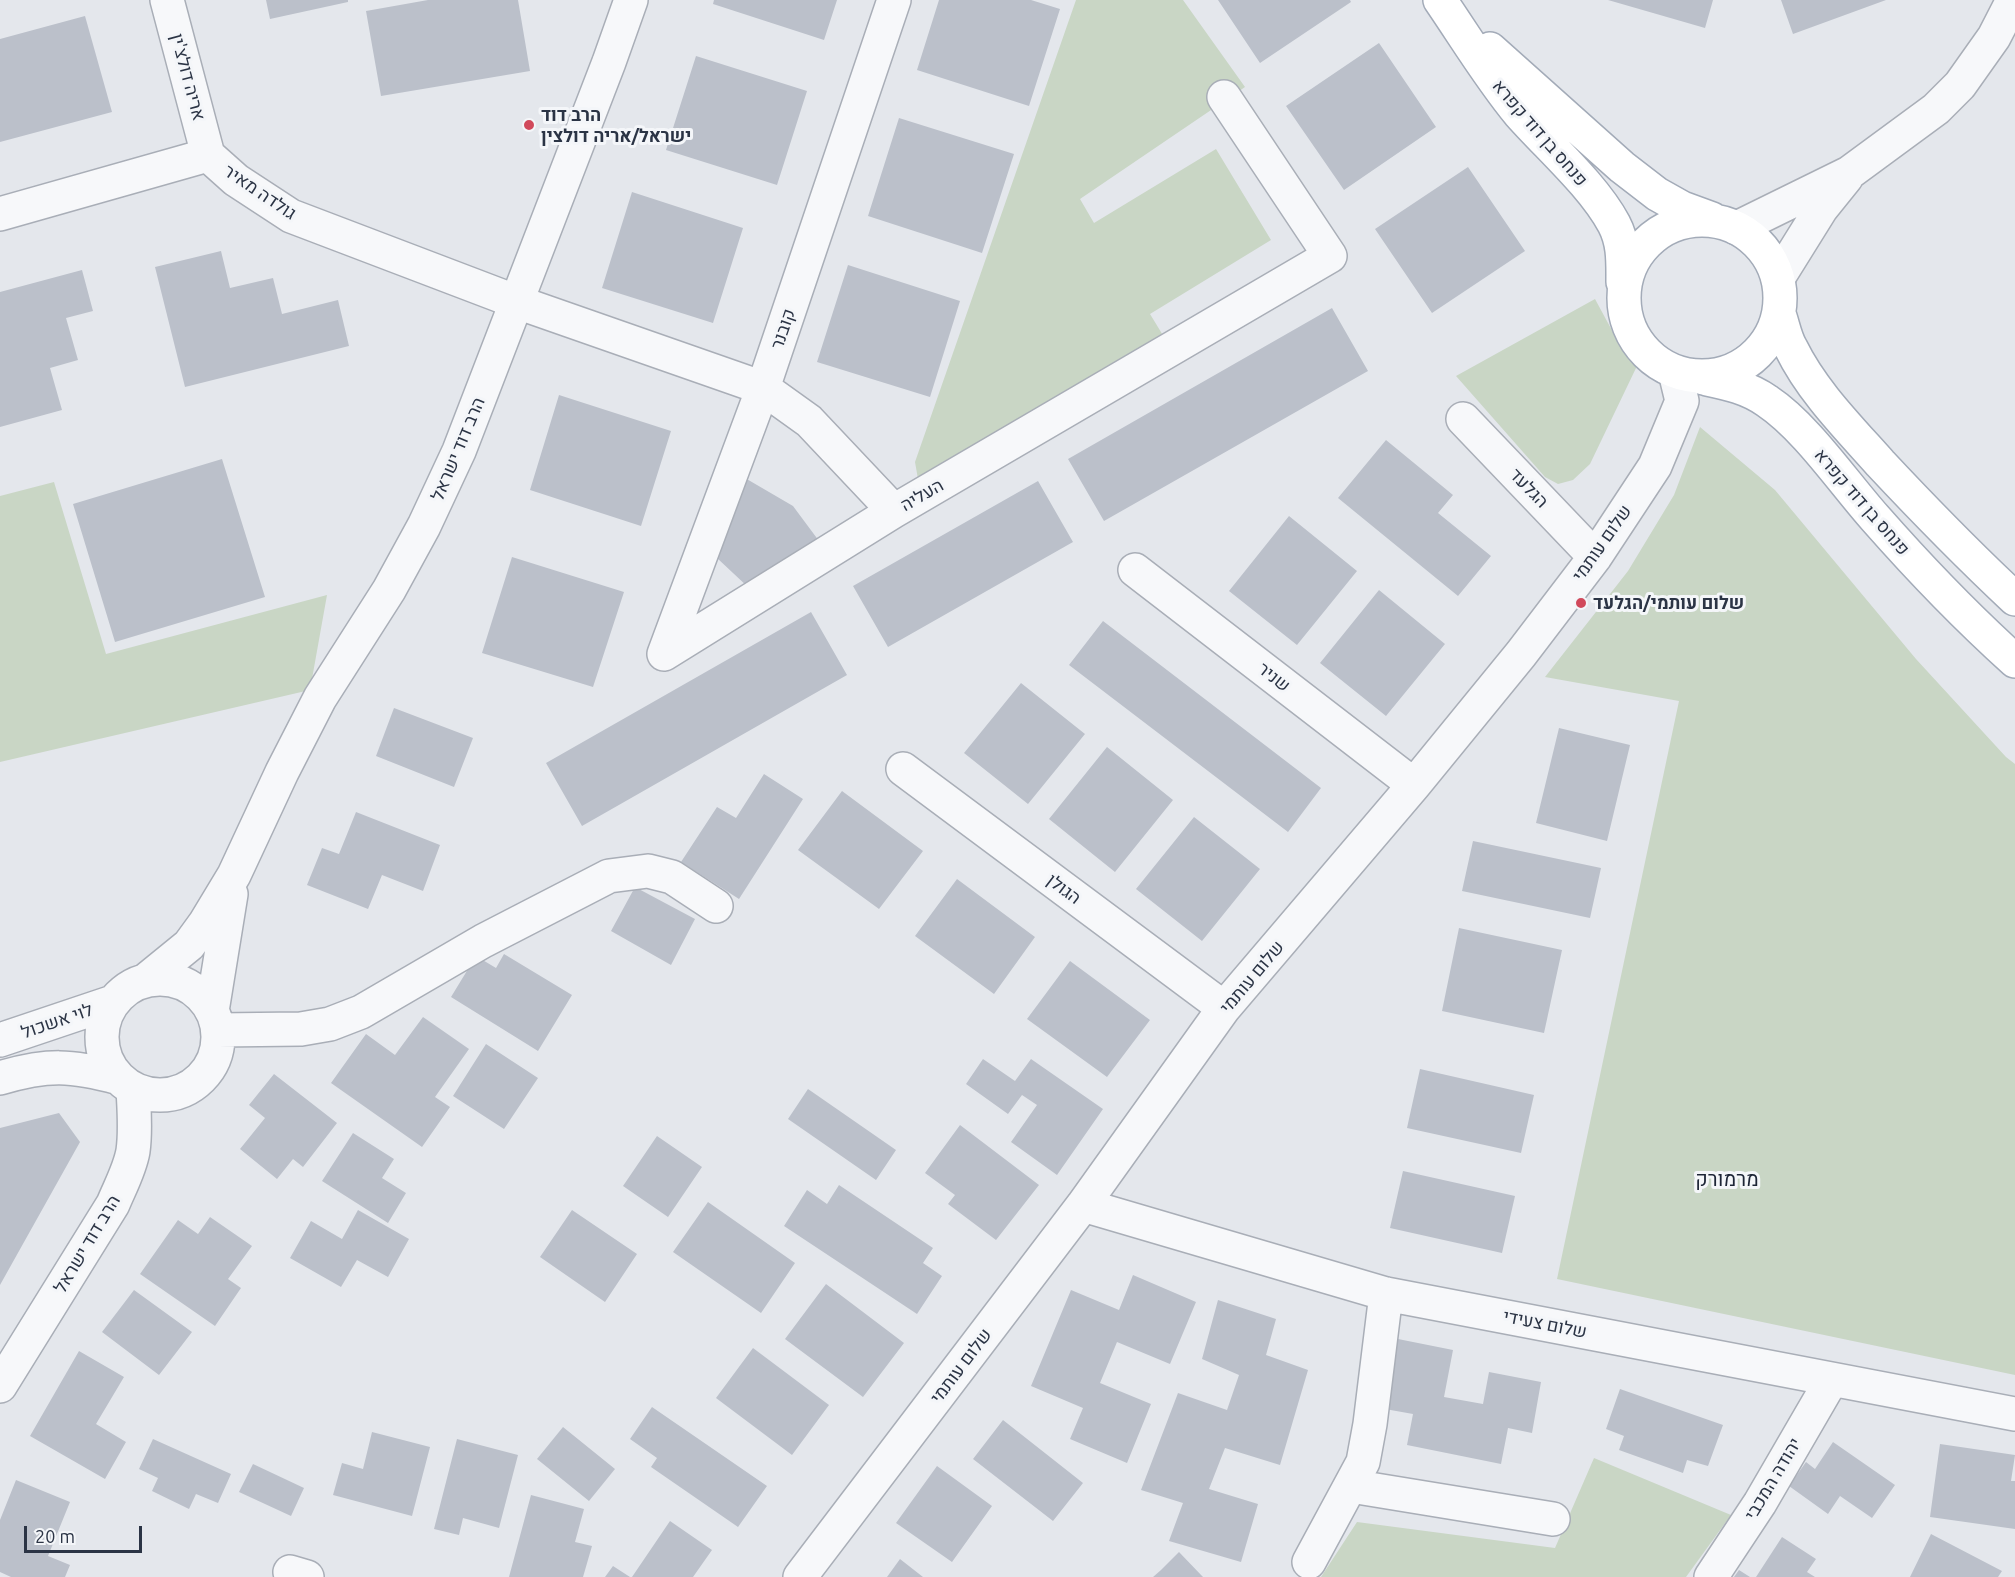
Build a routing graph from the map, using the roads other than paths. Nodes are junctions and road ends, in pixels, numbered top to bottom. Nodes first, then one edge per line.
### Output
1 (167, 0) edge
2 (631, 0) edge
3 (894, 0) edge
4 (2013, 0) edge
5 (1442, 2) edge
6 (1224, 97) dead end
7 (208, 155) junction
8 (1849, 174) junction
9 (0, 214) edge
10 (1727, 224) junction
11 (1778, 278) junction
12 (517, 302) junction
13 (1623, 302) junction
14 (1779, 314) junction
15 (1683, 373) junction
16 (763, 388) junction
17 (1463, 419) dead end
18 (894, 512) junction
19 (1595, 557) junction
20 (1135, 570) dead end
21 (2015, 599) edge
22 (2015, 661) edge
23 (903, 769) dead end
24 (1414, 785) junction
25 (234, 875) junction
26 (716, 906) dead end
27 (146, 980) junction
28 (113, 1002) junction
29 (1224, 1008) junction
30 (215, 1020) junction
31 (0, 1040) edge
32 (0, 1078) edge
33 (126, 1084) junction
34 (1083, 1205) junction
35 (1386, 1294) junction
36 (1832, 1379) junction
37 (0, 1386) edge
38 (2015, 1414) edge
39 (1351, 1486) junction
40 (1553, 1519) dead end
41 (1309, 1562) dead end
42 (800, 1577) edge
43 (1711, 1577) edge

1 - 7 street, אריה דולצ'ין
2 - 12 street, הרב דוד ישראל
3 - 16 street, קובנר
4 - 8 street
5 - 10 main road, פנחס בן דוד קפרא
5 - 13 main road, פנחס בן דוד קפרא
6 - 18 street, העליה
7 - 9 street, גולדה מאיר
7 - 12 street, גולדה מאיר
8 - 10 street
8 - 11 street
10 - 11 main road
10 - 13 main road
11 - 14 main road
12 - 16 street, העליה
12 - 25 street, הרב דוד ישראל
13 - 15 main road
14 - 15 main road
14 - 21 main road
15 - 19 street, שלום עותמי
15 - 22 main road, פנחס בן דוד קפרא
16 - 18 street, העליה
16 - 18 street, קובנר
17 - 19 street, הגלעד
19 - 24 street, שלום עותמי
20 - 24 street, שניר
23 - 29 street, הגולן
24 - 29 street, שלום עותמי
25 - 27 street, הרב דוד ישראל
25 - 30 street, הרב דוד ישראל
26 - 30 street
27 - 28 street
27 - 30 street
28 - 31 street, לוי אשכול
28 - 33 street
29 - 34 street, שלום עותמי
30 - 33 street
32 - 33 street
33 - 37 street, הרב דוד ישראל
34 - 35 street, שלום צעידי
34 - 42 street, שלום עותמי
35 - 36 street, שלום צעידי
35 - 39 street
36 - 38 street, שלום צעידי
36 - 43 street, יהודה המכבי
39 - 40 street
39 - 41 street

